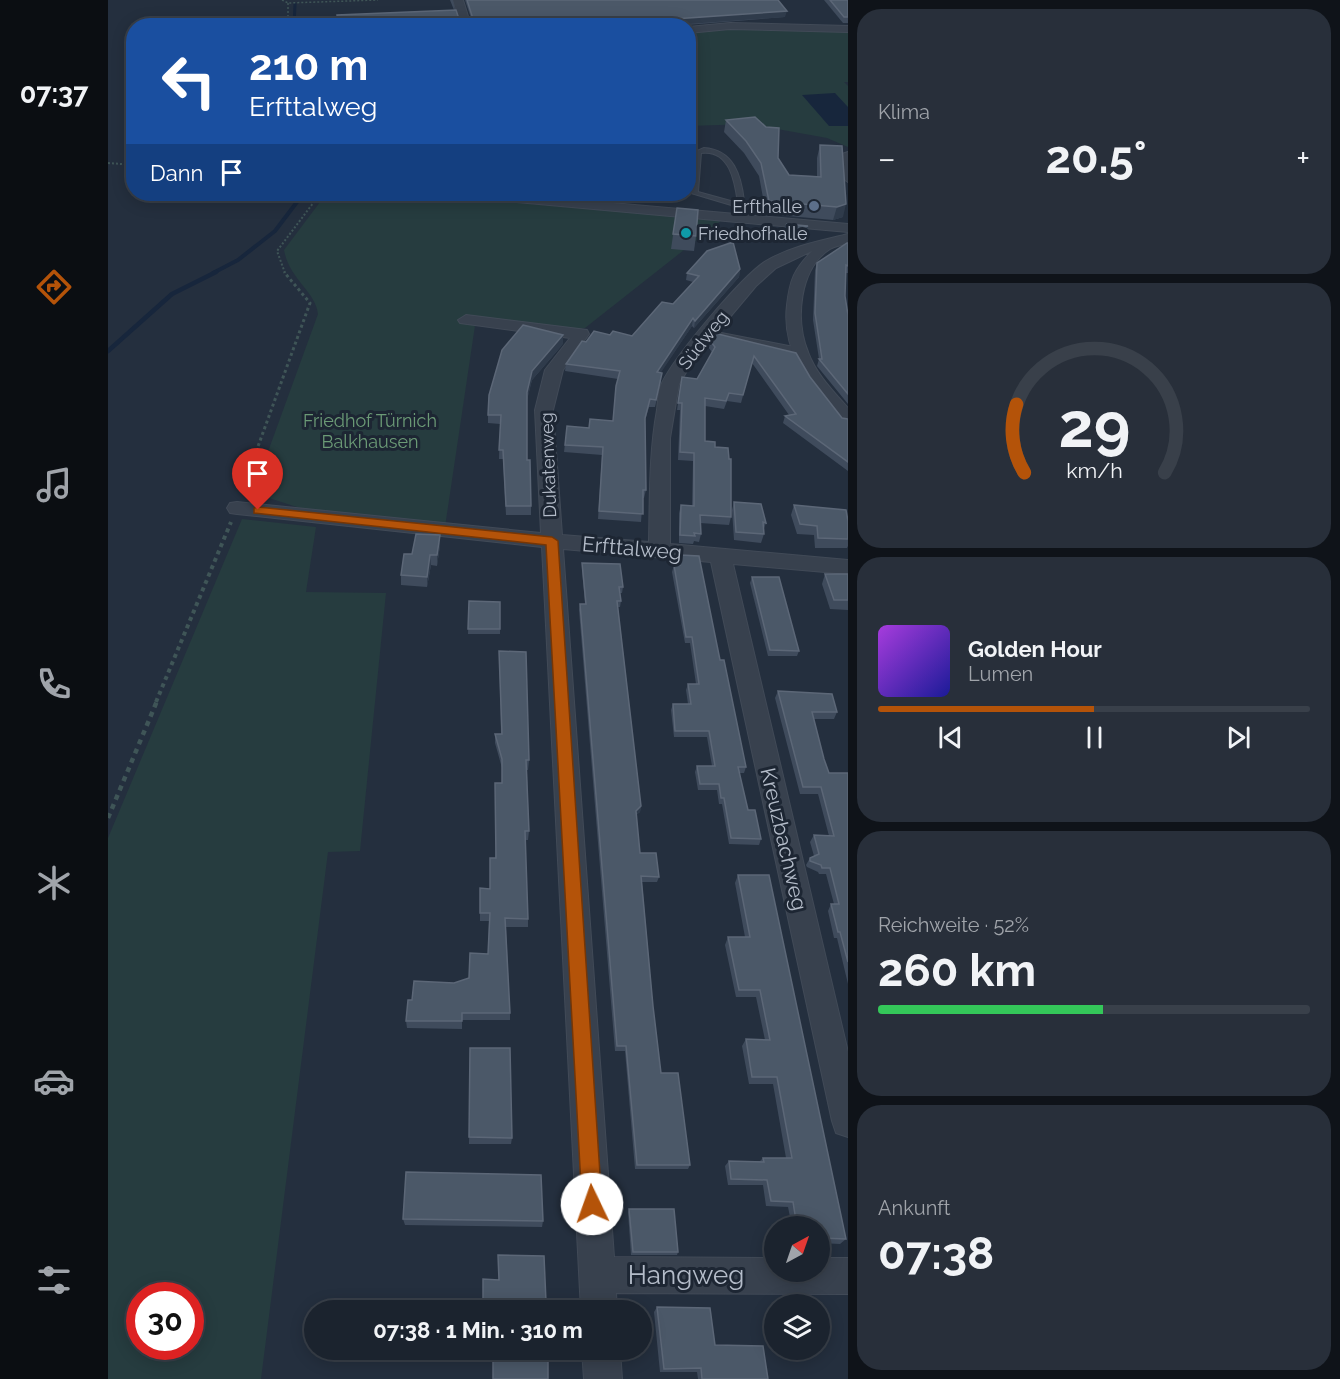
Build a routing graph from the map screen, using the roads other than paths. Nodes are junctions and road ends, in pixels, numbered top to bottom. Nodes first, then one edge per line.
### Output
1 (458, 0) edge
2 (464, 18) edge
3 (696, 29) edge
4 (848, 29) edge
5 (848, 154) edge
6 (696, 164) edge
7 (848, 180) edge
8 (696, 195) edge
9 (593, 201) edge
10 (743, 212) junction
11 (848, 228) edge
12 (848, 238) edge
13 (825, 246) junction
14 (466, 320) dead end
15 (709, 332) junction
16 (799, 351) junction
17 (848, 420) edge
18 (237, 508) dead end
19 (552, 541) junction
20 (659, 549) junction
21 (720, 556) junction
22 (848, 567) edge
23 (848, 1121) edge
24 (597, 1275) junction
25 (848, 1276) edge
26 (598, 1300) edge
27 (602, 1360) edge
28 (603, 1379) edge

1 - 2 street
3 - 4 street
5 - 7 lane
6 - 10 lane
8 - 10 lane
9 - 10 street
10 - 11 street
12 - 13 street, Südweg
13 - 15 street, Südweg
13 - 16 street
14 - 19 street, Dukatenweg
15 - 16 lane
15 - 20 street, Südweg
16 - 17 street
18 - 19 street, Erfttalweg
19 - 20 street, Erfttalweg
19 - 24 street
20 - 21 street, Erfttalweg
21 - 22 street, Erfttalweg
21 - 23 street, Kreuzbachweg
24 - 25 street, Hangweg
24 - 26 street
27 - 28 street

